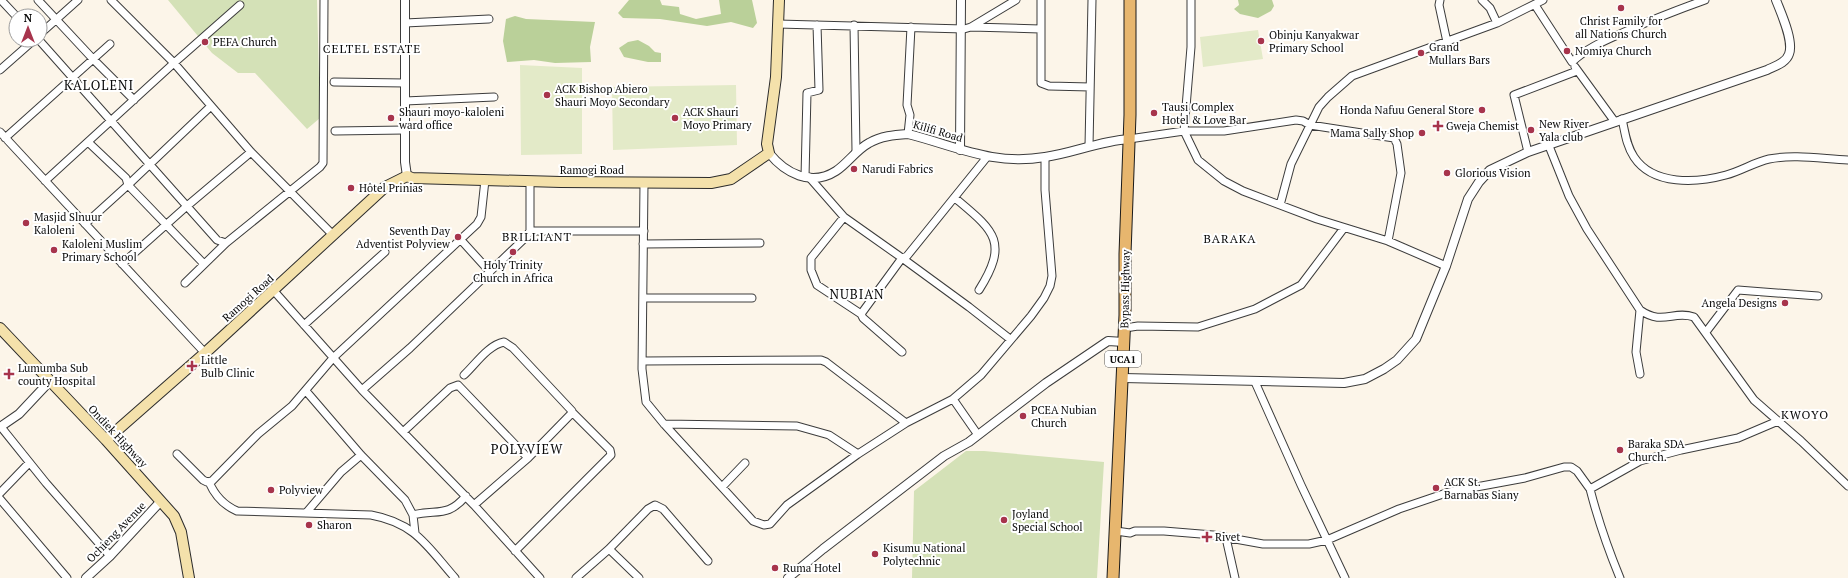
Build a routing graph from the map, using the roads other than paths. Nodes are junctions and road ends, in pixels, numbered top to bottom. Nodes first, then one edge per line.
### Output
1 (1, 0) edge
2 (38, 0) edge
3 (78, 0) edge
4 (111, 0) edge
5 (324, 0) edge
6 (405, 0) edge
7 (779, 0) edge
8 (961, 0) edge
9 (1016, 0) edge
10 (1041, 0) edge
11 (1092, 0) edge
12 (1130, 0) edge
13 (1190, 0) edge
14 (1440, 0) edge
15 (1482, 0) edge
16 (1543, 0) edge
17 (1705, 0) edge
18 (1776, 0) edge
19 (240, 5) dead end
20 (1535, 5) junction
21 (8, 8) edge
22 (489, 19) dead end
23 (56, 20) junction
24 (405, 23) junction
25 (1497, 23) junction
26 (778, 24) junction
27 (817, 25) junction
28 (854, 25) junction
29 (48, 27) edge
30 (911, 27) junction
31 (971, 27) junction
32 (1040, 29) junction
33 (960, 30) junction
34 (1447, 42) junction
35 (110, 44) dead end
36 (25, 48) edge
37 (46, 48) edge
38 (93, 59) junction
39 (1572, 62) junction
40 (174, 63) junction
41 (0, 70) edge
42 (1577, 71) junction
43 (73, 78) junction
44 (334, 82) dead end
45 (405, 83) junction
46 (1090, 87) junction
47 (494, 97) dead end
48 (134, 100) junction
49 (405, 101) junction
50 (212, 106) junction
51 (111, 121) junction
52 (1619, 121) junction
53 (1310, 125) junction
54 (405, 130) junction
55 (334, 131) dead end
56 (1184, 131) junction
57 (908, 134) junction
58 (2, 135) edge
59 (1129, 139) junction
60 (88, 142) junction
61 (1089, 146) junction
62 (1549, 146) junction
63 (960, 150) junction
64 (856, 151) junction
65 (251, 152) junction
66 (769, 152) junction
67 (1528, 152) junction
68 (987, 157) junction
69 (1045, 157) junction
70 (1848, 160) edge
71 (149, 165) junction
72 (407, 176) junction
73 (807, 177) junction
74 (485, 180) junction
75 (46, 181) junction
76 (530, 182) junction
77 (644, 183) junction
78 (128, 185) junction
79 (289, 191) junction
80 (955, 198) junction
81 (1280, 205) junction
82 (187, 206) junction
83 (844, 217) junction
84 (86, 224) junction
85 (166, 224) junction
86 (1344, 228) junction
87 (530, 231) junction
88 (644, 231) junction
89 (333, 235) junction
90 (460, 240) junction
91 (1388, 240) junction
92 (226, 243) junction
93 (760, 243) dead end
94 (644, 244) junction
95 (385, 252) dead end
96 (902, 258) junction
97 (122, 264) junction
98 (204, 264) junction
99 (1446, 266) junction
100 (490, 272) junction
101 (185, 282) dead end
102 (979, 290) dead end
103 (274, 291) junction
104 (1818, 296) dead end
105 (643, 298) junction
106 (752, 298) dead end
107 (1640, 310) junction
108 (861, 314) junction
109 (304, 325) junction
110 (0, 328) edge
111 (1125, 328) junction
112 (1706, 332) junction
113 (1010, 339) junction
114 (1124, 342) junction
115 (902, 352) dead end
116 (206, 353) junction
117 (333, 358) junction
118 (642, 361) junction
119 (1640, 374) dead end
120 (464, 375) dead end
121 (1123, 378) junction
122 (50, 381) junction
123 (1255, 382) junction
124 (362, 390) junction
125 (306, 391) junction
126 (953, 399) junction
127 (572, 412) junction
128 (1778, 421) junction
129 (906, 423) junction
130 (664, 424) junction
131 (0, 427) edge
132 (403, 432) junction
133 (978, 435) junction
134 (106, 440) junction
135 (177, 454) dead end
136 (858, 454) junction
137 (361, 455) junction
138 (528, 458) junction
139 (30, 463) junction
140 (745, 463) dead end
141 (209, 482) junction
142 (1848, 486) edge
143 (722, 487) junction
144 (1590, 489) junction
145 (0, 493) edge
146 (466, 496) junction
147 (0, 499) edge
148 (161, 501) junction
149 (474, 505) junction
150 (306, 513) junction
151 (414, 515) junction
152 (1116, 531) junction
153 (415, 533) junction
154 (1226, 538) junction
155 (1327, 540) junction
156 (609, 550) junction
157 (515, 551) junction
158 (110, 556) junction
159 (708, 561) dead end
160 (67, 578) edge
161 (86, 578) edge
162 (189, 578) edge
163 (455, 578) edge
164 (540, 578) edge
165 (576, 578) edge
166 (639, 578) edge
167 (788, 578) edge
168 (1114, 578) edge
169 (1235, 578) edge
170 (1345, 578) edge
171 (1620, 578) edge

1 - 21 street
2 - 23 street
3 - 23 street
4 - 40 street
5 - 79 street
6 - 24 street
7 - 26 main road
8 - 33 street
9 - 31 street
10 - 32 street
11 - 46 street
12 - 59 main road, Bypass Highway / UCA1
13 - 56 street
14 - 34 street
15 - 25 street
16 - 20 street
17 - 39 street
18 - 52 street
19 - 40 street
20 - 25 street
20 - 39 street
22 - 24 street
23 - 29 street
23 - 38 street
24 - 45 street
25 - 34 street
26 - 27 street
26 - 66 main road
27 - 28 street
27 - 73 street
28 - 30 street
28 - 64 street
30 - 33 street
30 - 57 street
31 - 32 street
31 - 33 street
32 - 46 street
33 - 63 street
34 - 53 street
35 - 38 street
36 - 41 street
37 - 43 street
38 - 43 street
38 - 48 street
39 - 42 street
40 - 48 street
40 - 50 street
42 - 52 street
42 - 67 street
43 - 51 street
43 - 58 street
44 - 45 street
45 - 49 street
46 - 61 street
47 - 49 street
48 - 51 street
49 - 54 street
50 - 65 street
50 - 71 street
51 - 60 street
51 - 71 street
52 - 62 street
52 - 70 street
53 - 56 street
53 - 81 street
53 - 91 street
54 - 55 street
54 - 72 street
56 - 59 street
56 - 81 street
57 - 63 street, Kilifi Road
57 - 64 street, Kilifi Road
58 - 75 street
59 - 61 street, Kilifi Road
59 - 111 main road, Bypass Highway / UCA1
60 - 75 street
60 - 78 street
61 - 69 street, Kilifi Road
62 - 67 street
62 - 107 street
63 - 68 street, Kilifi Road
64 - 73 street, Kilifi Road
65 - 79 street
65 - 82 street
66 - 73 street, Kilifi Road
66 - 77 main road, Ramogi Road
67 - 99 street
68 - 69 street, Kilifi Road
68 - 80 street
69 - 113 street
71 - 78 street
71 - 82 street
72 - 74 main road, Ramogi Road
72 - 89 main road, Ramogi Road
73 - 83 street
74 - 76 main road, Ramogi Road
74 - 90 street
75 - 84 street
76 - 77 main road, Ramogi Road
76 - 87 street
77 - 88 street
78 - 84 street
78 - 85 street
79 - 89 street
79 - 92 street
80 - 96 street
80 - 102 street
81 - 86 street
82 - 85 street
82 - 92 street
83 - 96 street
83 - 108 street
84 - 97 street
85 - 97 street
85 - 98 street
86 - 91 street
86 - 111 street
87 - 88 street
87 - 100 street
88 - 94 street
89 - 103 main road, Ramogi Road
90 - 100 street
90 - 117 street
91 - 99 street
92 - 98 street
93 - 94 street
94 - 105 street
95 - 109 street
96 - 108 street
96 - 113 street
97 - 116 street
98 - 101 street
99 - 123 street
100 - 124 street
103 - 109 street
103 - 116 main road, Ramogi Road
104 - 112 street
105 - 106 street
105 - 118 street
107 - 112 street
107 - 119 street
108 - 115 street
109 - 117 street
110 - 122 main road, Ondiek Highway
111 - 114 main road, Bypass Highway / UCA1
112 - 128 street
113 - 126 street
114 - 121 main road, Bypass Highway / UCA1
114 - 133 street
116 - 134 main road, Ramogi Road
117 - 124 street
117 - 125 street
118 - 129 street
118 - 130 street
120 - 127 street
121 - 123 street
121 - 152 main road, Bypass Highway / UCA1
122 - 131 street
122 - 134 main road, Ondiek Highway
123 - 155 street
124 - 132 street
125 - 137 street
125 - 141 street
126 - 129 street
126 - 133 street
127 - 138 street
127 - 157 street
128 - 142 street
128 - 144 street
129 - 136 street
130 - 136 street
130 - 143 street
131 - 139 street
132 - 138 street
132 - 146 street
133 - 167 street
134 - 148 main road, Ondiek Highway
135 - 141 street
136 - 143 street
137 - 150 street
137 - 151 street
138 - 149 street
139 - 145 street
139 - 158 street
140 - 143 street
141 - 150 street
144 - 155 street
144 - 171 street
146 - 149 street
146 - 151 street
147 - 160 street
148 - 158 street, Ochieng Avenue
148 - 162 main road, Ondiek Highway
149 - 157 street
150 - 153 street
151 - 153 street
152 - 154 street
152 - 168 main road, Bypass Highway / UCA1
153 - 163 street
154 - 155 street
154 - 169 street
155 - 170 street
156 - 159 street
156 - 165 street
156 - 166 street
157 - 164 street
158 - 161 street, Ochieng Avenue

